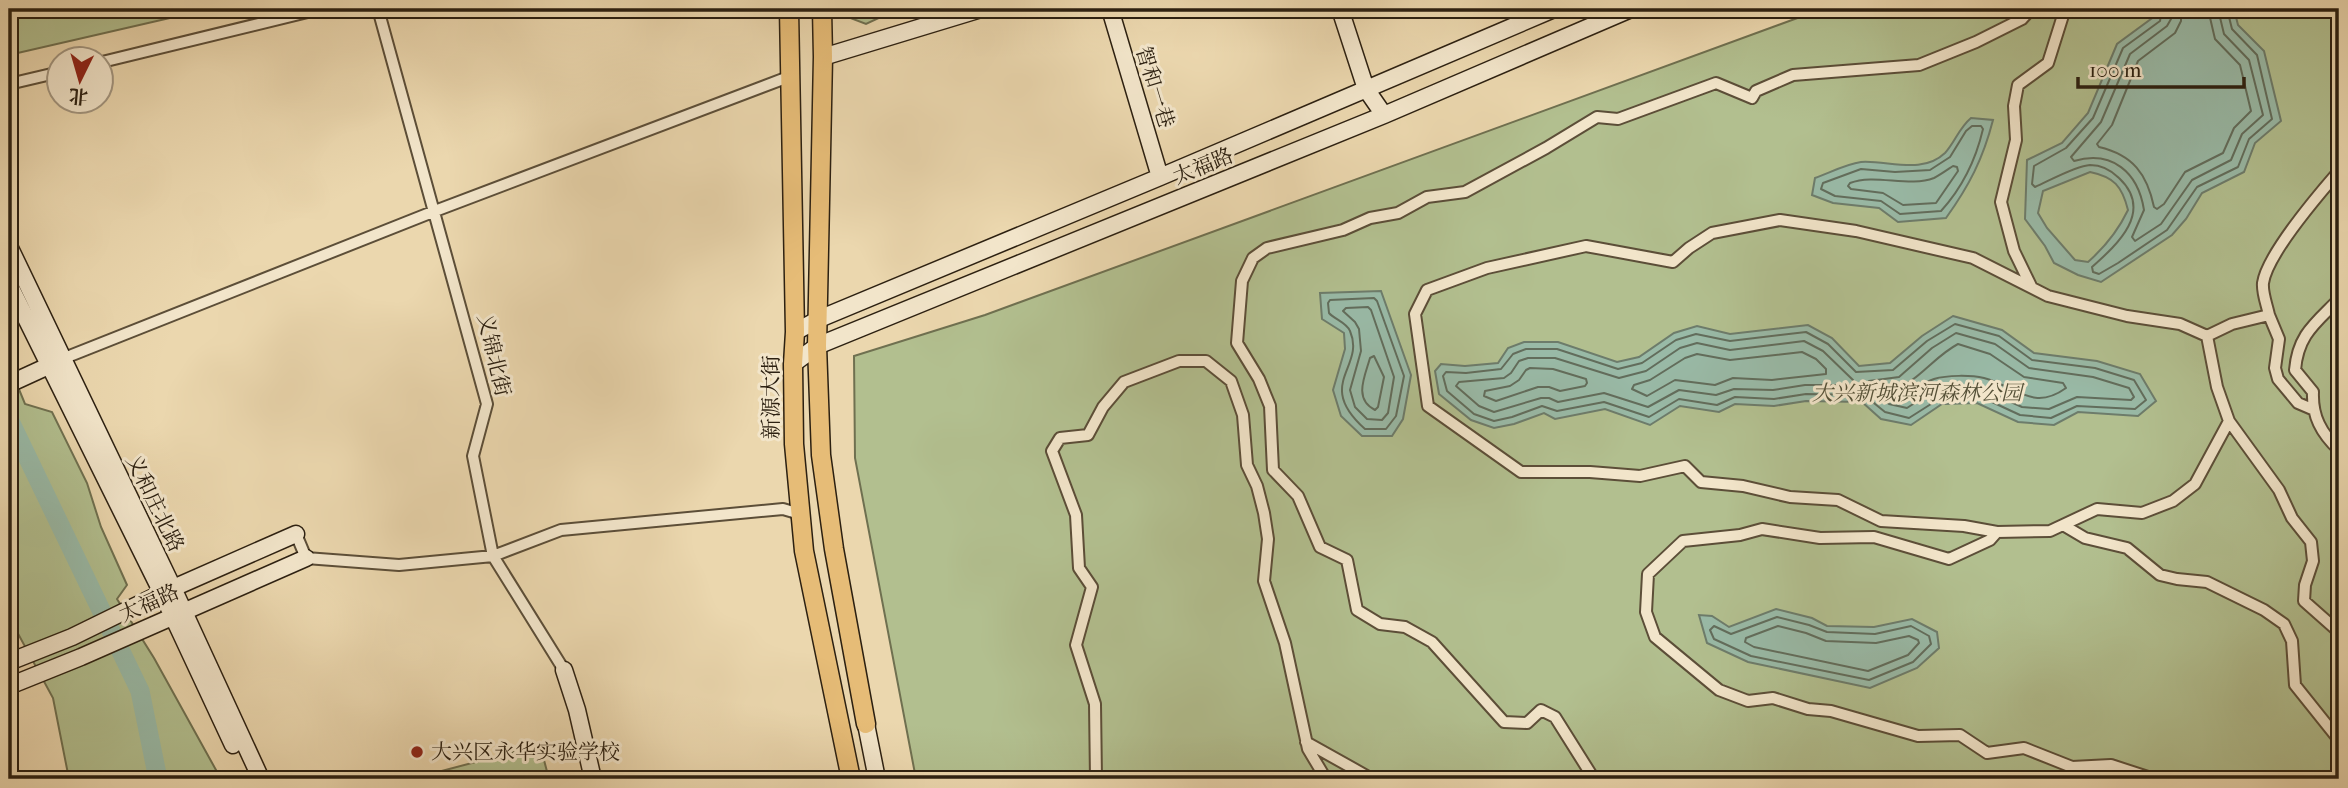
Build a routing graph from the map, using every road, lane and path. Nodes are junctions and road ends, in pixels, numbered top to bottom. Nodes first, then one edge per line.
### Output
1 (320, 9) edge
2 (378, 9) edge
3 (789, 9) edge
4 (822, 9) edge
5 (981, 9) edge
6 (1110, 9) edge
7 (1340, 9) edge
8 (1554, 9) edge
9 (1631, 9) edge
10 (2031, 9) edge
11 (2065, 9) edge
12 (823, 57) junction
13 (116, 59) edge
14 (46, 75) edge
15 (791, 76) junction
16 (9, 84) edge
17 (1366, 89) junction
18 (1384, 115) junction
19 (2339, 171) edge
20 (1160, 177) junction
21 (435, 211) junction
22 (9, 246) edge
23 (9, 284) edge
24 (2031, 286) junction
25 (2339, 299) edge
26 (2269, 315) junction
27 (819, 319) junction
28 (795, 332) junction
29 (2207, 336) junction
30 (817, 346) junction
31 (56, 363) junction
32 (793, 364) junction
33 (13, 382) edge
34 (2312, 409) junction
35 (2229, 421) junction
36 (2339, 450) edge
37 (800, 514) junction
38 (2063, 525) junction
39 (1997, 532) junction
40 (296, 534) joint
41 (493, 556) junction
42 (306, 558) junction
43 (167, 590) junction
44 (178, 613) junction
45 (2339, 632) edge
46 (9, 662) edge
47 (564, 670) joint
48 (9, 686) edge
49 (866, 724) joint
50 (2339, 740) edge
51 (1306, 742) junction
52 (1360, 775) edge
53 (249, 779) edge
54 (261, 779) edge
55 (593, 779) edge
56 (851, 779) edge
57 (877, 779) edge
58 (1096, 779) edge
59 (1326, 779) edge
60 (1372, 779) edge
61 (1594, 779) edge
62 (2154, 779) edge

1 - 13 street
2 - 21 street, 义锦北街
3 - 15 main road, 新源大街
4 - 12 main road
5 - 12 main road
6 - 20 main road, 智和一巷
7 - 17 main road
8 - 17 main road, 太福路
9 - 18 main road, 太福路
10 - 61 street
11 - 24 street
12 - 27 main road
14 - 16 street
15 - 21 street
15 - 28 main road, 新源大街
17 - 18 main road
17 - 20 main road, 太福路
18 - 30 main road, 太福路
19 - 26 street
20 - 27 main road, 太福路
21 - 31 street
21 - 41 street, 义锦北街
22 - 31 main road, 义和庄北路
23 - 31 main road, 义和庄北路
24 - 29 street
24 - 39 street
25 - 34 street
26 - 29 street
26 - 34 street
27 - 28 main road, 太福路
27 - 30 main road
28 - 32 main road, 新源大街
29 - 35 street
30 - 32 main road, 太福路
30 - 49 main road
31 - 33 main road
31 - 43 main road, 义和庄北路
32 - 37 main road, 新源大街
34 - 36 street
35 - 38 street
35 - 45 street
37 - 41 street
37 - 56 main road, 新源大街
38 - 39 street
38 - 50 street
39 - 62 street
40 - 42 street
40 - 43 main road, 太福路
41 - 42 street
41 - 47 street, 义锦北街
42 - 44 main road, 太福路
43 - 44 main road, 义和庄北路
43 - 46 main road, 太福路
44 - 48 main road, 太福路
44 - 53 main road, 义和庄北路
44 - 54 main road, 义和庄北路
47 - 55 main road, 义锦北街
49 - 57 main road
51 - 52 street
51 - 58 street
51 - 59 street
52 - 60 street

